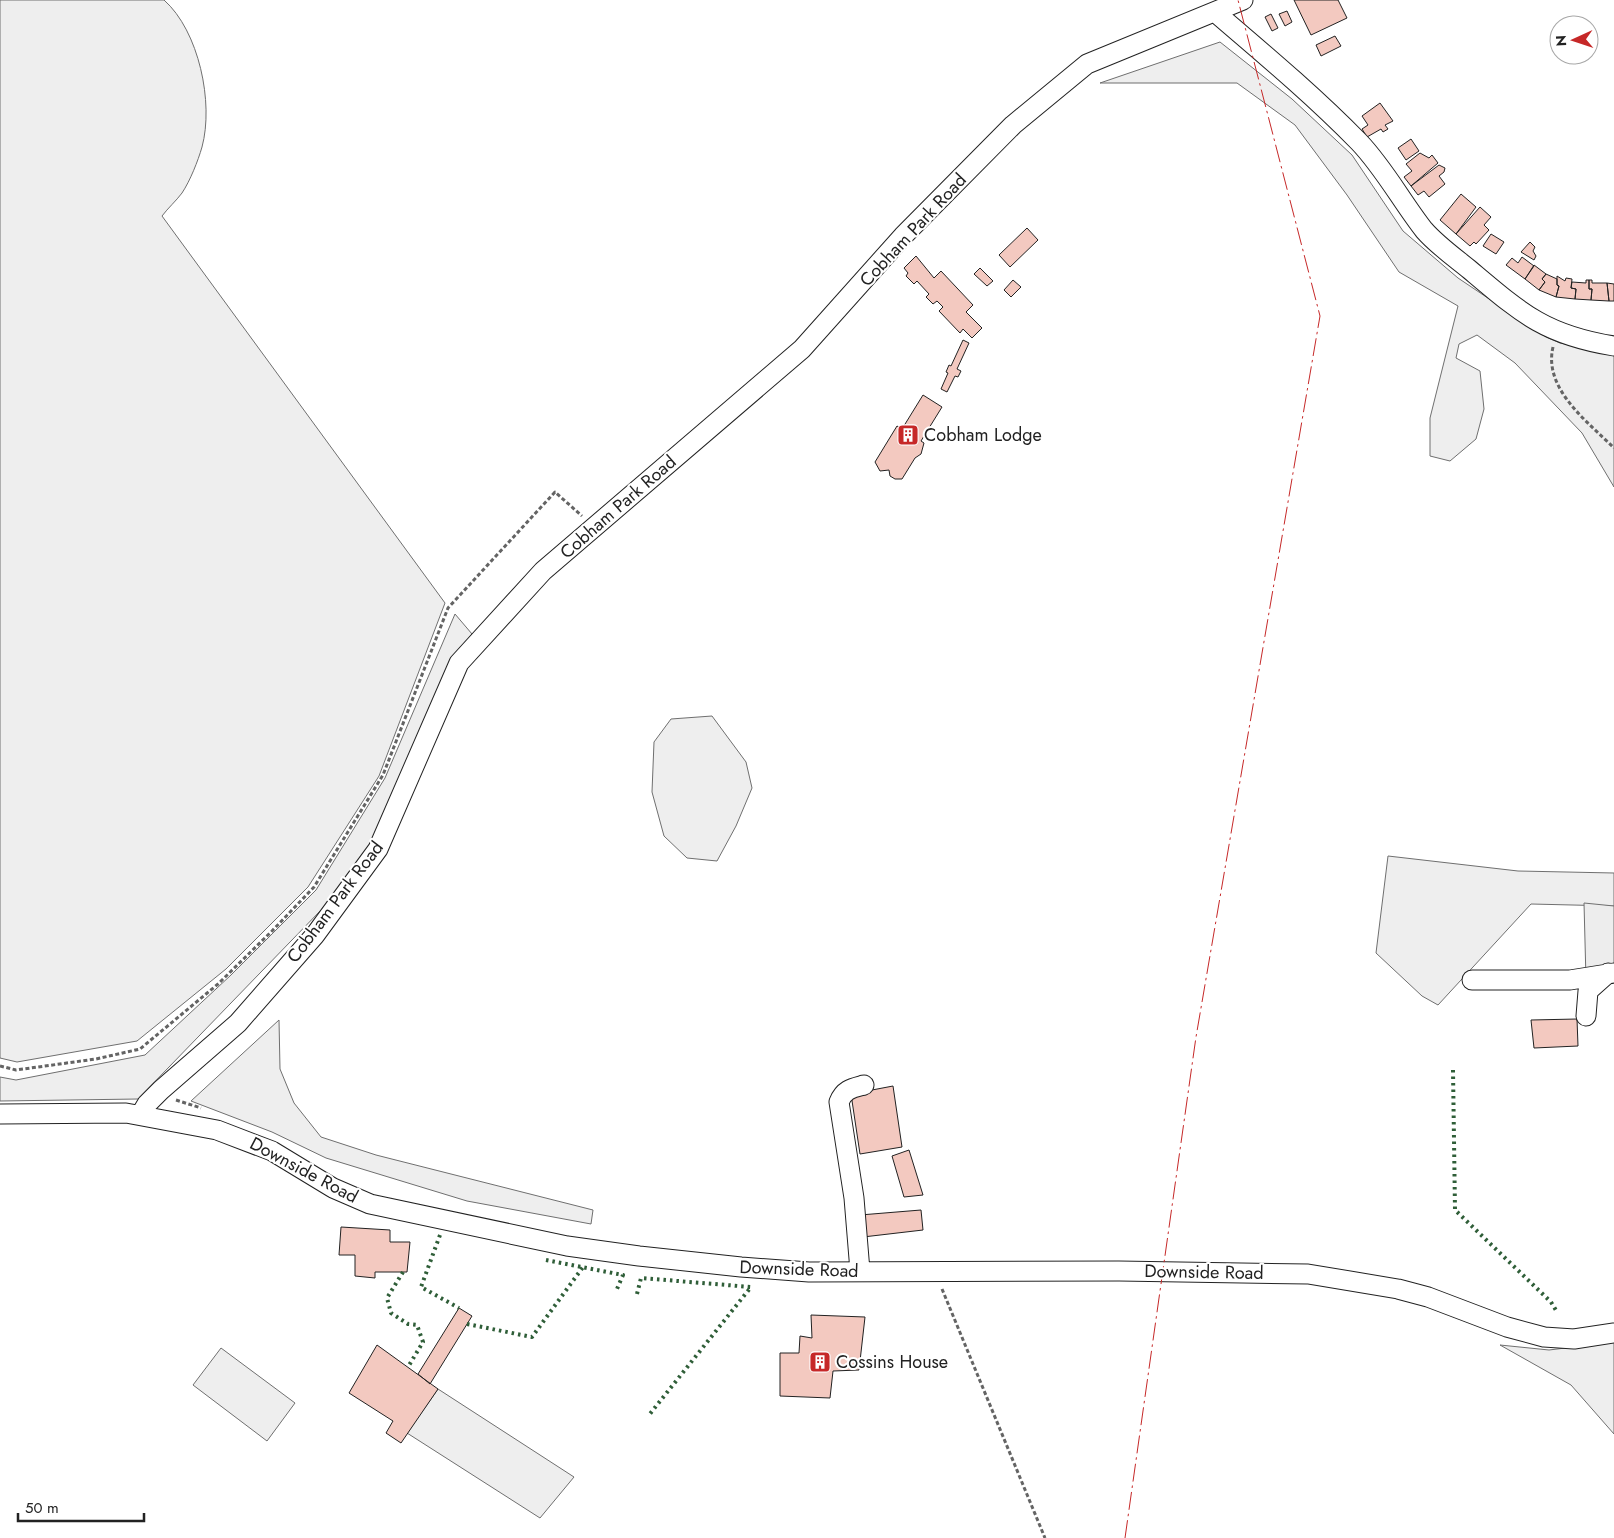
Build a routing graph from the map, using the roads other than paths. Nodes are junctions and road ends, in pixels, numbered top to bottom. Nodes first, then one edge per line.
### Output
1 (1244, 0) edge
2 (1216, 13) junction
3 (1614, 346) edge
4 (1611, 973) edge
5 (1472, 980) dead end
6 (1586, 1016) dead end
7 (864, 1085) dead end
8 (0, 1114) edge
9 (141, 1114) junction
10 (860, 1271) junction
11 (1614, 1333) edge

1 - 2 street, Cobham Park Road
2 - 3 street
2 - 9 street, Cobham Park Road
4 - 5 street
4 - 6 street
7 - 10 street
8 - 9 street, Downside Road
9 - 10 street, Downside Road
10 - 11 street, Downside Road

